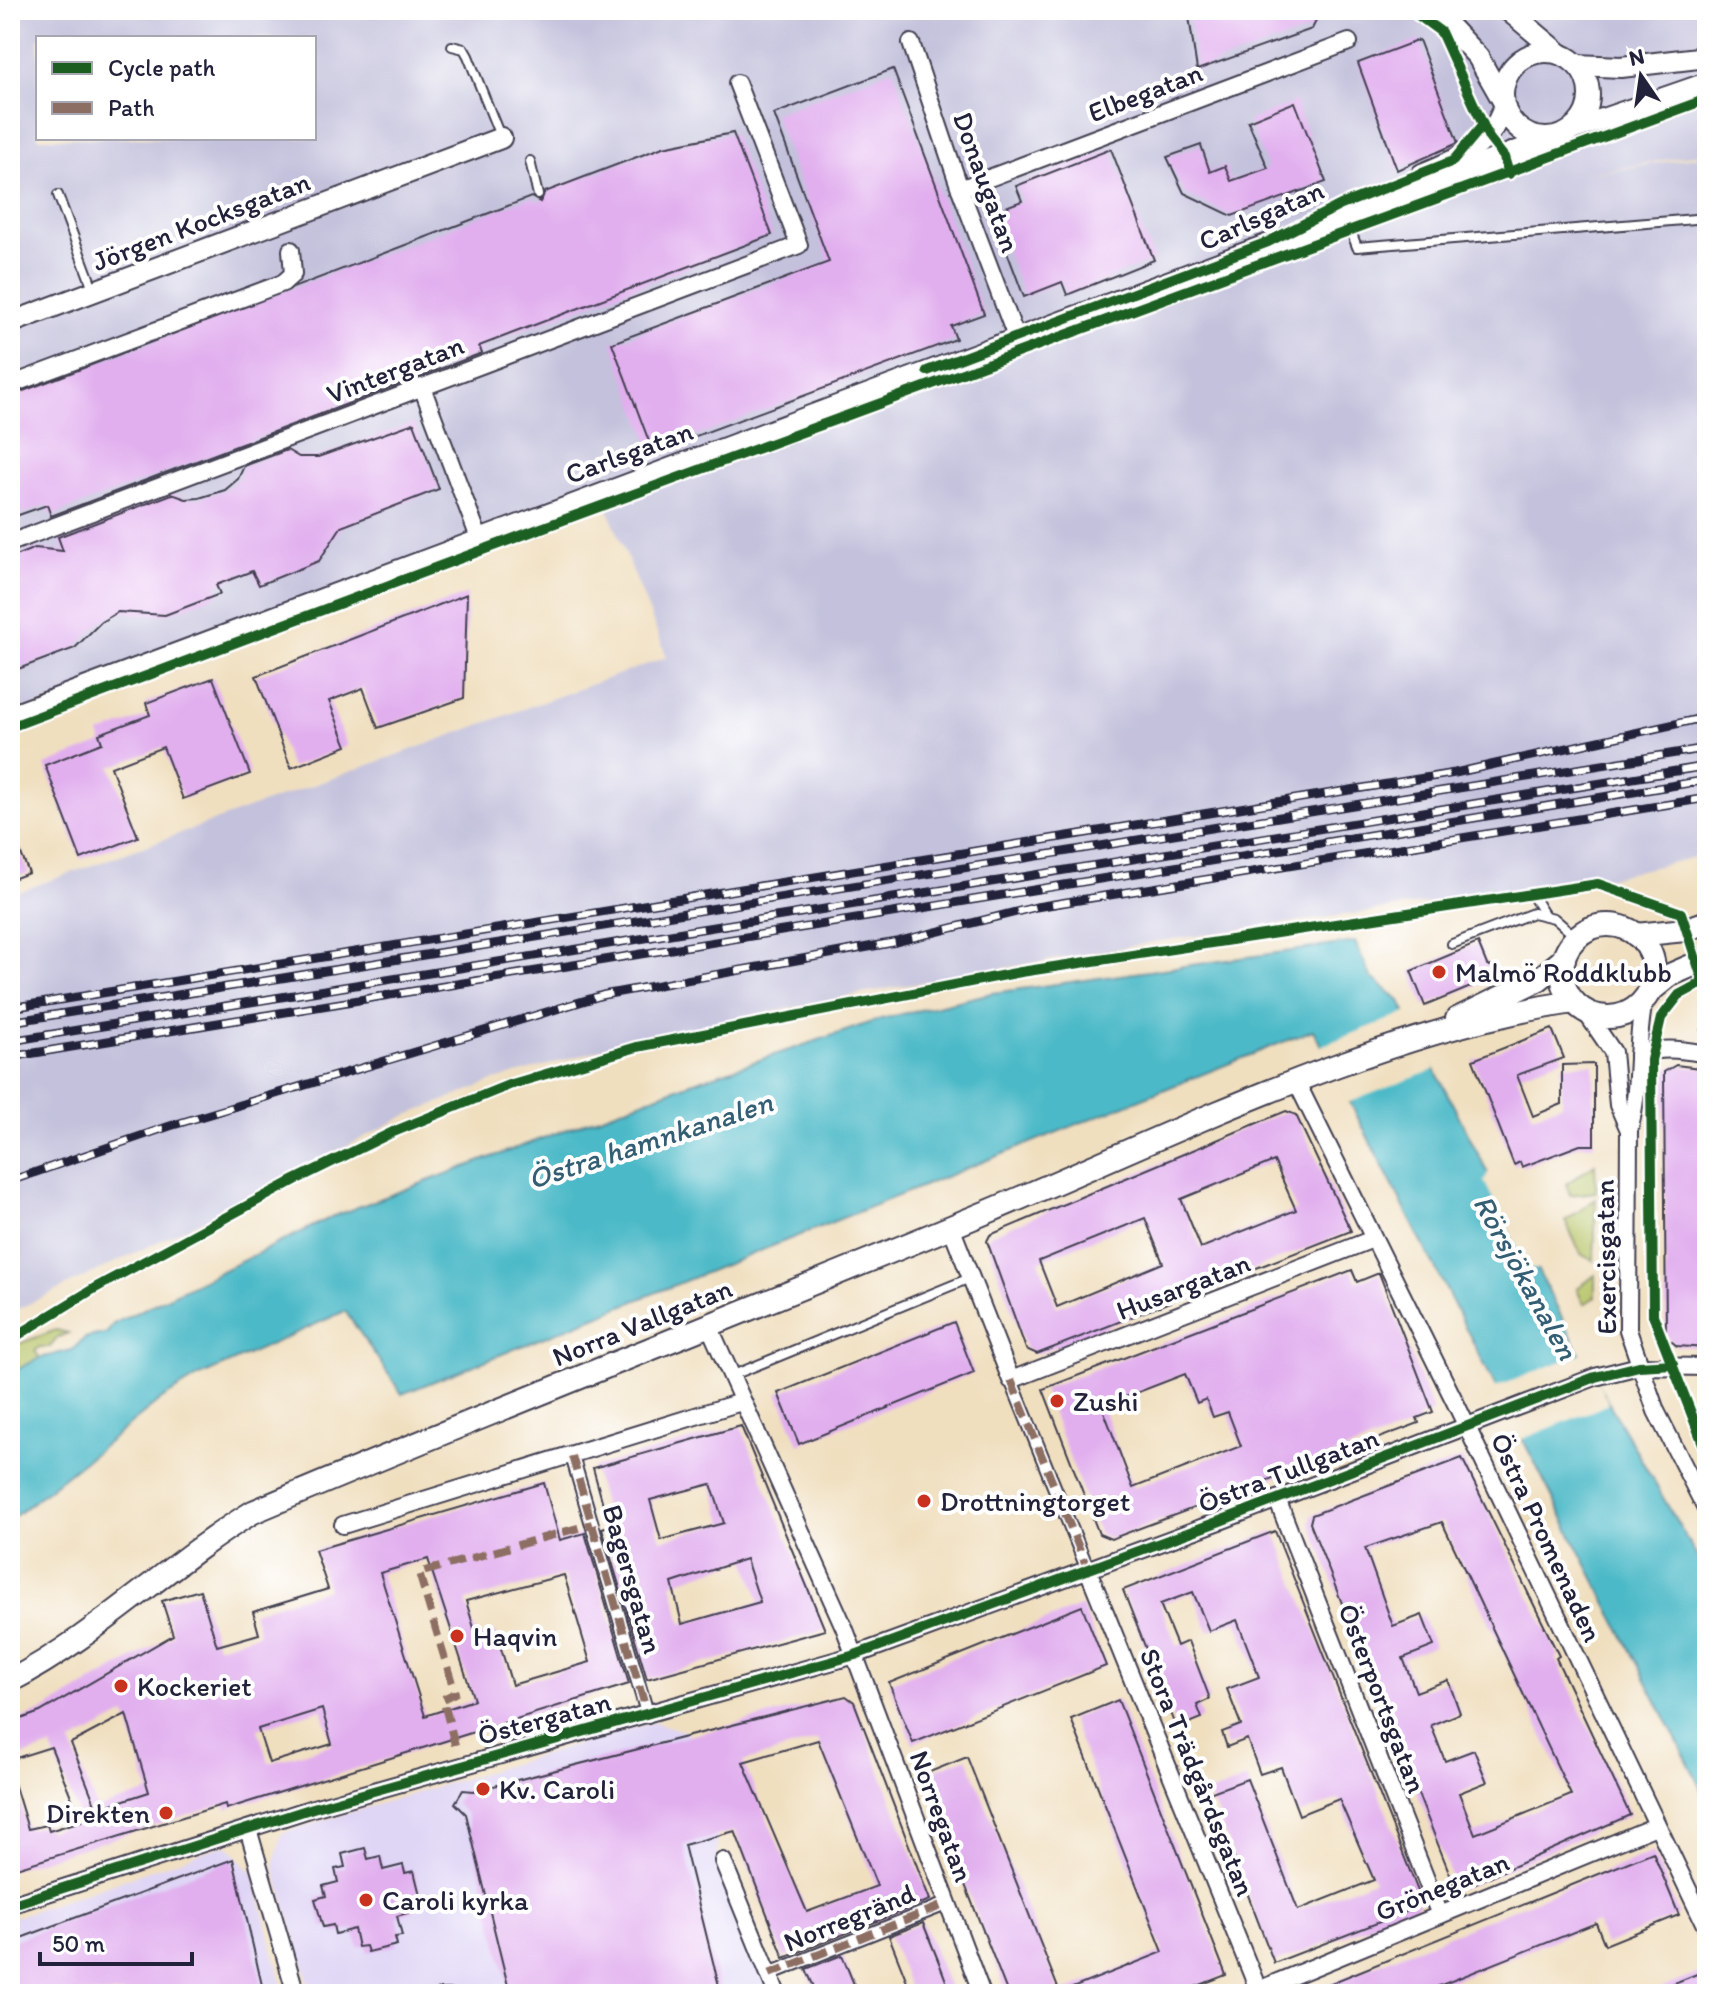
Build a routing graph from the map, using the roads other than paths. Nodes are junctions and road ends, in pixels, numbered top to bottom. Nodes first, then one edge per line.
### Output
1 (1434, 10) edge
2 (1508, 10) edge
3 (1349, 42) dead end
4 (911, 43) dead end
5 (452, 46) dead end
6 (1707, 57) edge
7 (1568, 59) junction
8 (737, 83) dead end
9 (1707, 83) edge
10 (1504, 104) junction
11 (1561, 134) junction
12 (501, 138) joint
13 (530, 161) dead end
14 (960, 189) junction
15 (58, 195) dead end
16 (538, 195) dead end
17 (1342, 210) junction
18 (1707, 218) edge
19 (291, 250) dead end
20 (94, 291) junction
21 (10, 323) edge
22 (1016, 337) junction
23 (10, 385) edge
24 (422, 387) junction
25 (479, 538) junction
26 (10, 543) edge
27 (10, 716) edge
28 (1532, 895) dead end
29 (1544, 914) junction
30 (1707, 922) edge
31 (1636, 935) junction
32 (1577, 938) junction
33 (1452, 944) dead end
34 (1564, 959) junction
35 (1707, 959) edge
36 (1646, 997) junction
37 (1579, 1006) junction
38 (1707, 1027) edge
39 (1424, 1036) junction
40 (1706, 1054) edge
41 (1638, 1055) junction
42 (1297, 1083) junction
43 (1629, 1130) junction
44 (951, 1227) junction
45 (1373, 1239) junction
46 (971, 1278) junction
47 (710, 1328) junction
48 (1639, 1366) junction
49 (1707, 1367) edge
50 (731, 1377) junction
51 (1011, 1380) junction
52 (741, 1402) junction
53 (1467, 1428) junction
54 (572, 1456) junction
55 (1277, 1499) junction
56 (1707, 1511) edge
57 (343, 1525) dead end
58 (1088, 1570) junction
59 (855, 1655) junction
60 (10, 1681) edge
61 (648, 1716) junction
62 (1656, 1826) junction
63 (248, 1829) junction
64 (723, 1861) dead end
65 (946, 1904) junction
66 (10, 1905) edge
67 (1440, 1915) junction
68 (1707, 1929) edge
69 (769, 1974) junction
70 (1255, 1993) edge
71 (296, 1994) edge
72 (439, 1994) edge
73 (449, 1994) edge
74 (777, 1994) edge
75 (982, 1994) edge

1 - 10 street
2 - 7 street
3 - 14 street, Elbegatan
4 - 14 street, Donaugatan
5 - 12 lane
6 - 7 street
7 - 10 street
7 - 11 street
8 - 24 street, Vintergatan
9 - 11 street, Carlsgatan
10 - 11 street
10 - 17 street, Carlsgatan
11 - 17 street, Carlsgatan
12 - 20 street, Jörgen Kocksgatan
13 - 16 lane
14 - 22 street, Donaugatan
15 - 20 lane
17 - 18 lane
17 - 22 street, Carlsgatan
19 - 23 street
20 - 21 street, Jörgen Kocksgatan
22 - 25 street, Carlsgatan
24 - 25 street
24 - 26 street, Vintergatan
25 - 27 street, Carlsgatan
28 - 29 lane
29 - 32 lane
29 - 33 lane
30 - 31 main road
31 - 32 main road
31 - 36 main road
32 - 34 main road
34 - 37 main road
34 - 39 main road
35 - 36 main road
36 - 37 main road
36 - 41 street, Exercisgatan
37 - 39 main road
37 - 43 street, Exercisgatan
38 - 40 lane
39 - 42 main road, Norra Vallgatan
40 - 41 street
41 - 43 street, Exercisgatan
42 - 44 main road, Norra Vallgatan
42 - 45 street, Östra Promenaden
43 - 48 street, Exercisgatan
44 - 46 street
44 - 47 main road, Norra Vallgatan
45 - 51 street, Husargatan
45 - 53 street, Östra Promenaden
46 - 50 lane
46 - 51 street
47 - 50 street
47 - 60 main road, Norra Vallgatan
48 - 49 street
48 - 53 street, Östra Tullgatan
48 - 56 street, Exercisgatan
50 - 52 street
51 - 58 street
52 - 54 street
52 - 59 street
53 - 55 street, Östra Tullgatan
53 - 62 street, Östra Promenaden
54 - 57 street
54 - 61 street, Bagersgatan
55 - 58 street, Östra Tullgatan
55 - 67 street, Österportsgatan
58 - 59 street, Östergatan
58 - 70 street, Stora Trädgårdsgatan
59 - 61 street, Östergatan
59 - 65 street, Norregatan
61 - 63 street, Östergatan
62 - 67 street, Grönegatan
62 - 68 street, Östra Promenaden
63 - 66 street, Östergatan
63 - 71 street
64 - 69 street
65 - 69 street, Norregränd
65 - 75 street, Norregatan
67 - 70 street, Grönegatan
69 - 74 street
72 - 73 lane

